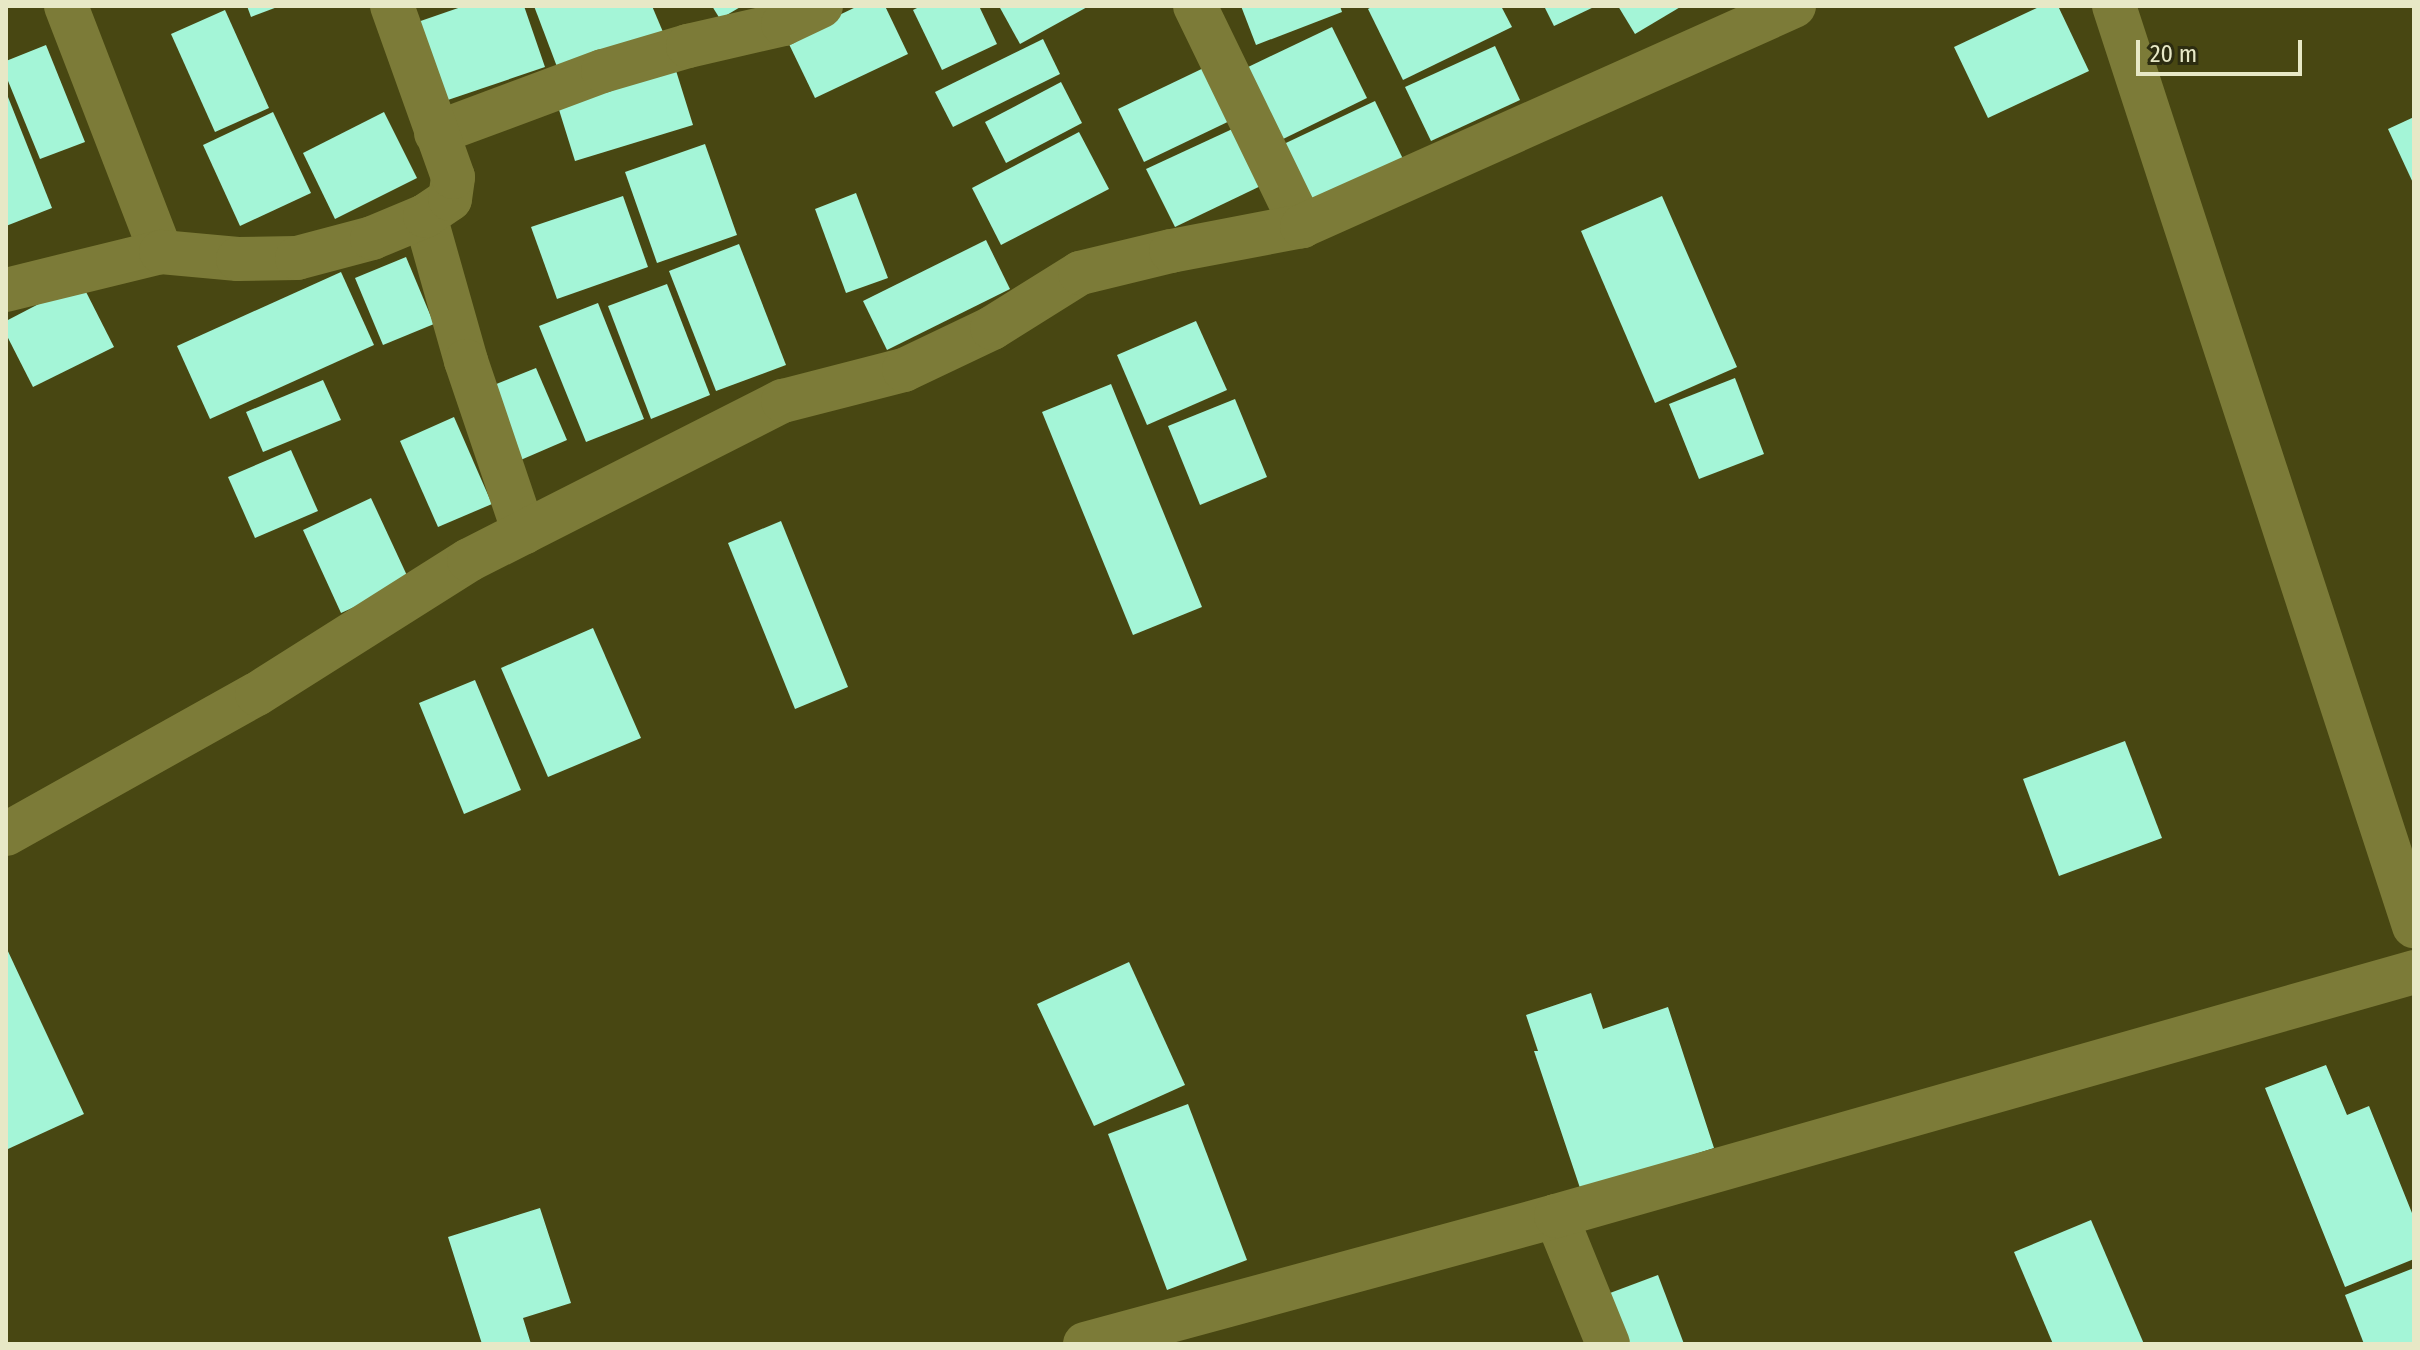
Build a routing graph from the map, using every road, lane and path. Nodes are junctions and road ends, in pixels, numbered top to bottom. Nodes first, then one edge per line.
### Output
1 (66, 6) edge
2 (392, 6) edge
3 (821, 6) edge
4 (1195, 6) edge
5 (1794, 6) edge
6 (2114, 6) edge
7 (436, 133) junction
8 (425, 216) junction
9 (1302, 226) junction
10 (161, 252) junction
11 (6, 290) edge
12 (524, 532) junction
13 (6, 834) edge
14 (2414, 926) edge
15 (2414, 972) edge
16 (1556, 1216) junction
17 (1085, 1344) edge
18 (1608, 1344) edge

1 - 10 street
2 - 7 street
3 - 7 street
4 - 9 street
5 - 9 street
6 - 14 street
7 - 8 street
8 - 10 street
8 - 12 street
9 - 12 street
10 - 11 street
12 - 13 street
15 - 16 street
16 - 17 street
16 - 18 street

